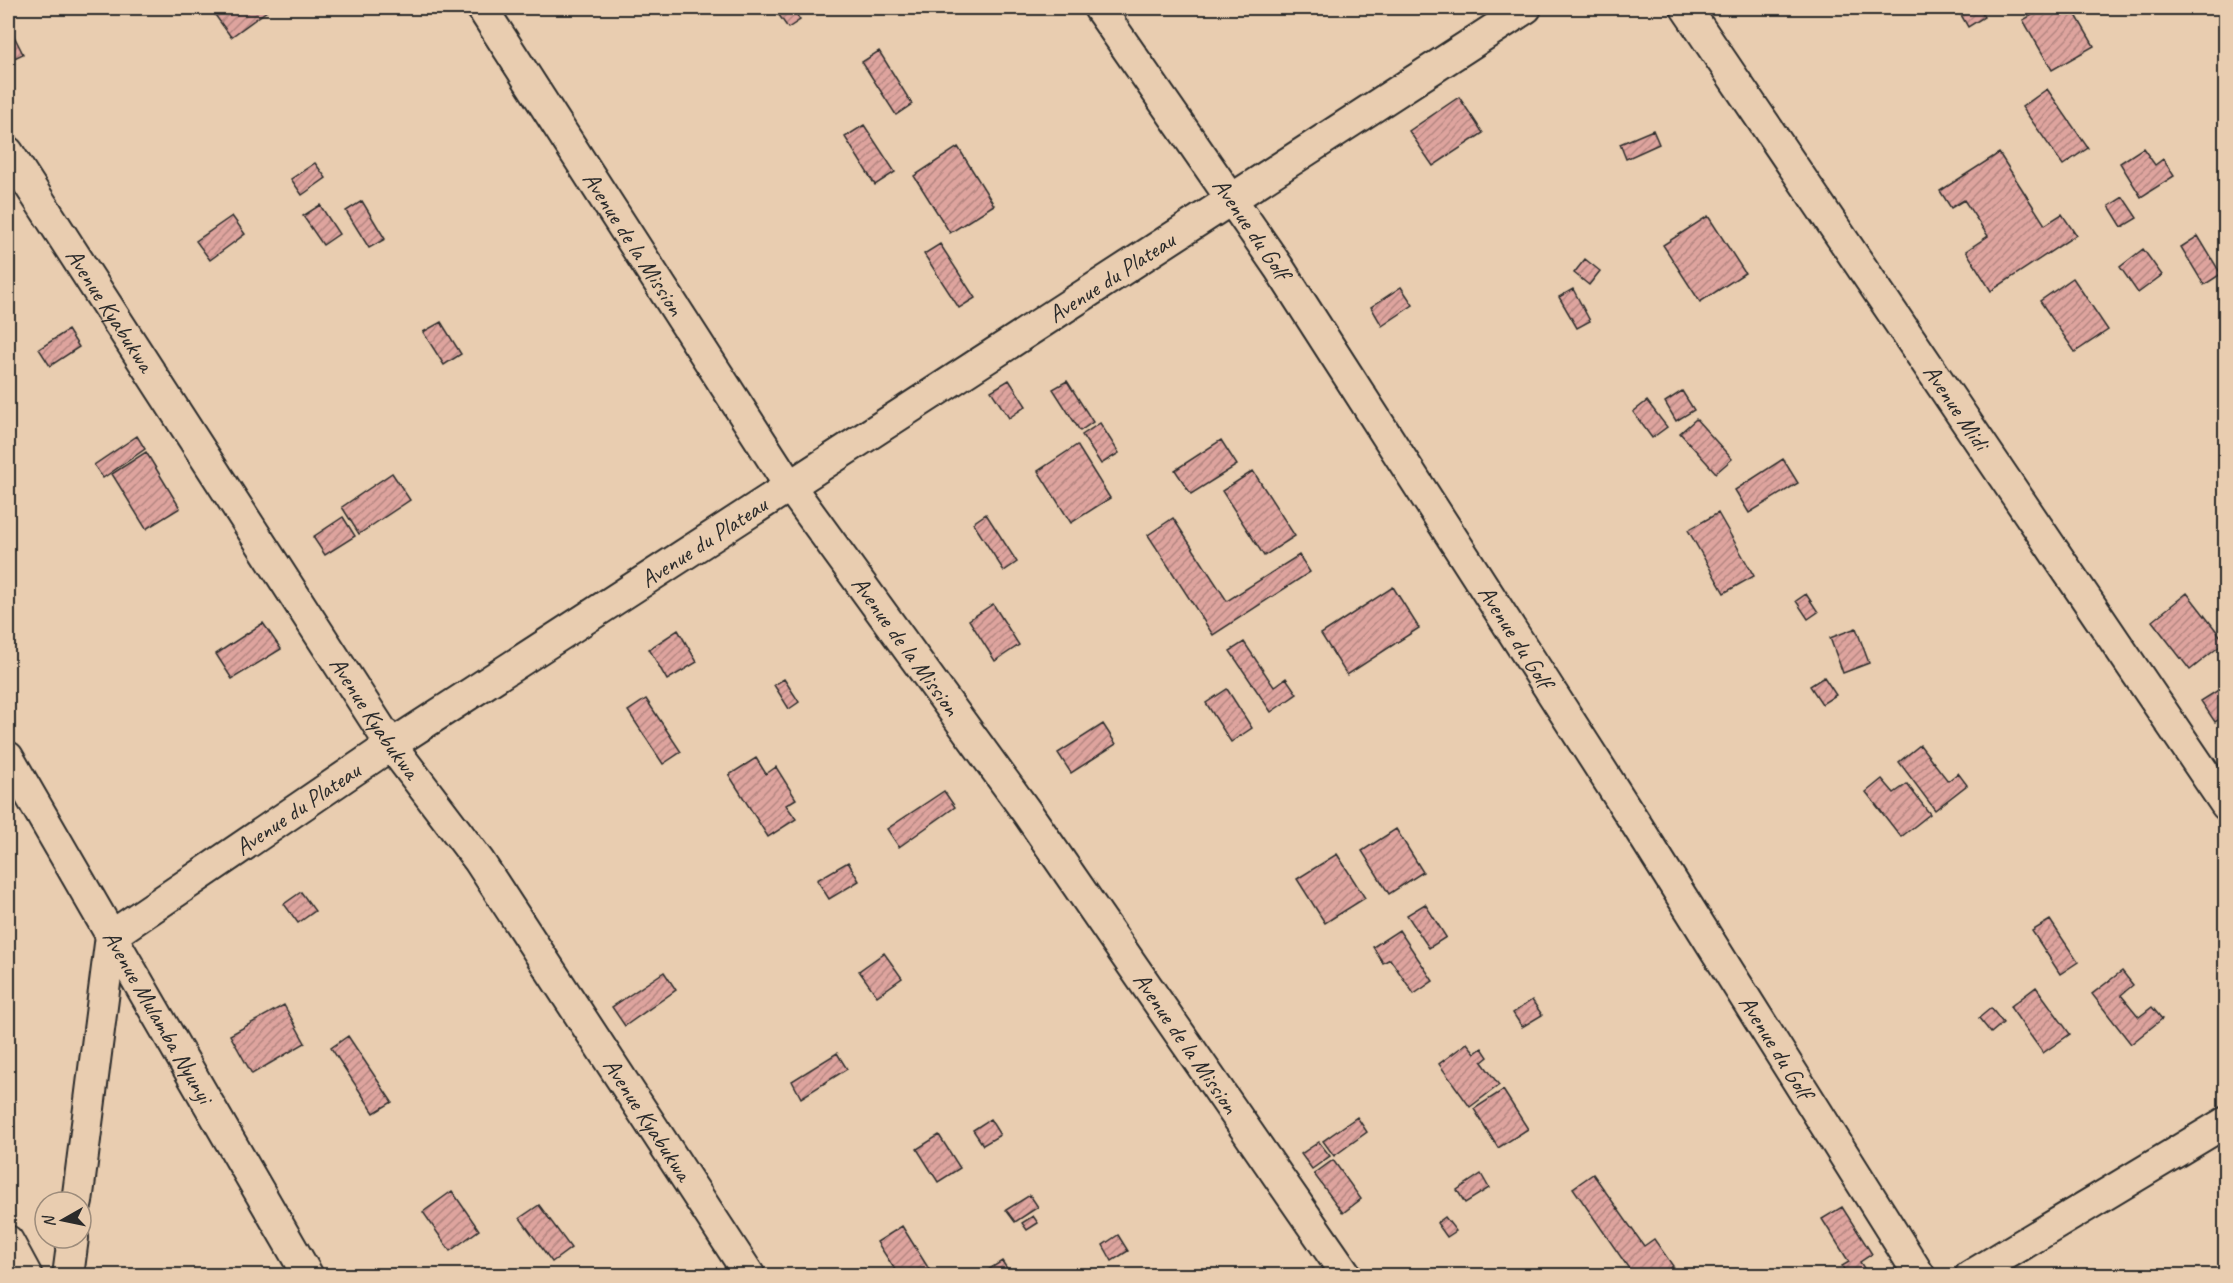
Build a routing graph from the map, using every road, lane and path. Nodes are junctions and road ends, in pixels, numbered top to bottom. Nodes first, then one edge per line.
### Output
1 (482, 8) edge
2 (1099, 8) edge
3 (1526, 8) edge
4 (1686, 8) edge
5 (8, 152) edge
6 (1231, 200) junction
7 (789, 484) junction
8 (391, 745) junction
9 (8, 758) edge
10 (2226, 805) edge
11 (111, 936) junction
12 (2226, 1122) edge
13 (79, 1190) edge
14 (8, 1241) edge
15 (71, 1250) edge
16 (27, 1275) edge
17 (68, 1275) edge
18 (308, 1275) edge
19 (750, 1275) edge
20 (1347, 1275) edge
21 (1920, 1275) edge
22 (1970, 1275) edge

1 - 7 street, Avenue de la Mission
2 - 6 street, Avenue du Golf
3 - 6 street, Avenue du Plateau
4 - 10 street, Avenue Midi
5 - 8 street, Avenue Kyabukwa
6 - 7 street, Avenue du Plateau
6 - 21 street, Avenue du Golf
7 - 8 street, Avenue du Plateau
7 - 20 street, Avenue de la Mission
8 - 11 street, Avenue du Plateau
8 - 19 street, Avenue Kyabukwa
9 - 11 street, Avenue Mulamba Nyunyi
11 - 13 street
11 - 18 street, Avenue Mulamba Nyunyi
12 - 22 street
14 - 16 street
15 - 17 street

